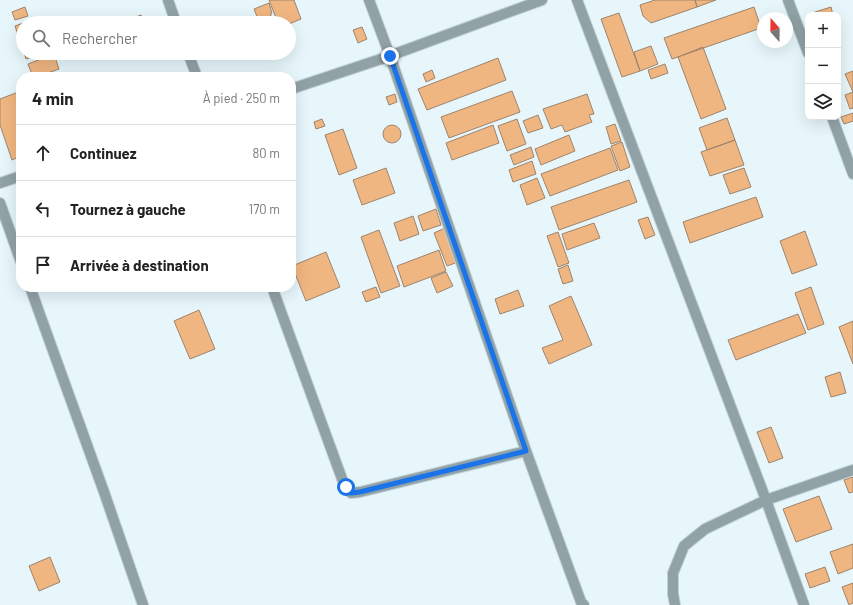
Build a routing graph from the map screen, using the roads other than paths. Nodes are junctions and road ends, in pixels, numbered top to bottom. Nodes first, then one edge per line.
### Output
1 (168, 0) edge
2 (369, 0) edge
3 (542, 0) edge
4 (577, 0) edge
5 (788, 0) edge
6 (174, 16) edge
7 (806, 48) edge
8 (390, 56) junction
9 (191, 60) edge
10 (195, 72) edge
11 (296, 87) edge
12 (833, 120) edge
13 (853, 174) edge
14 (16, 178) edge
15 (0, 183) edge
16 (0, 203) edge
17 (16, 248) edge
18 (32, 292) edge
19 (274, 292) edge
20 (526, 451) junction
21 (853, 470) edge
22 (766, 500) junction
23 (143, 605) edge
24 (584, 605) edge
25 (675, 605) edge
26 (804, 605) edge

1 - 6 street
2 - 8 street
3 - 8 street
4 - 22 street
5 - 7 street
8 - 11 street
8 - 20 street
9 - 10 street
12 - 13 street
14 - 15 street
16 - 17 street
18 - 23 street
19 - 20 street
20 - 24 street
21 - 22 street
22 - 25 street
22 - 26 street

